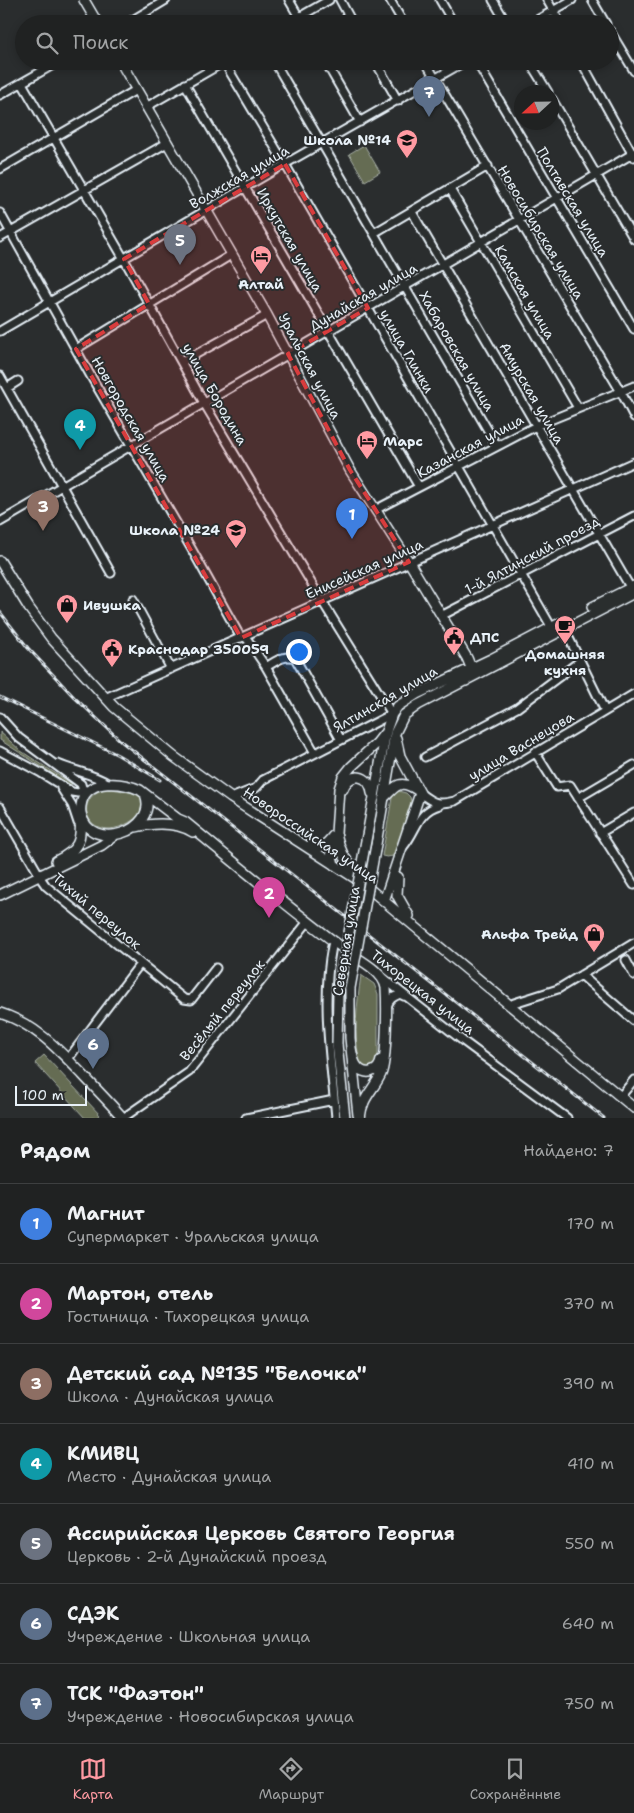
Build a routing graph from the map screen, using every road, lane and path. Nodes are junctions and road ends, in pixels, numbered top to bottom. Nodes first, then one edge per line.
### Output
1 (84, 0) edge
2 (166, 0) edge
3 (289, 0) edge
4 (329, 0) edge
5 (340, 0) edge
6 (390, 0) edge
7 (440, 0) edge
8 (492, 0) edge
9 (547, 0) edge
10 (572, 0) edge
11 (592, 0) edge
12 (553, 10) junction
13 (93, 15) edge
14 (141, 15) edge
15 (298, 15) edge
16 (308, 15) edge
17 (349, 15) edge
18 (399, 15) edge
19 (449, 15) edge
20 (501, 15) edge
21 (545, 15) edge
22 (556, 15) edge
23 (601, 15) edge
24 (619, 45) edge
25 (44, 70) edge
26 (125, 70) edge
27 (210, 70) edge
28 (230, 70) edge
29 (279, 70) edge
30 (329, 70) edge
31 (380, 70) edge
32 (430, 70) edge
33 (450, 70) edge
34 (481, 70) edge
35 (535, 70) edge
36 (586, 70) edge
37 (634, 71) edge
38 (435, 79) junction
39 (22, 83) junction
40 (185, 84) junction
41 (544, 85) edge
42 (136, 90) junction
43 (0, 95) edge
44 (398, 100) junction
45 (146, 107) junction
46 (559, 111) edge
47 (360, 122) junction
48 (53, 138) junction
49 (167, 143) junction
50 (322, 144) junction
51 (634, 155) edge
52 (285, 164) junction
53 (488, 166) junction
54 (0, 168) edge
55 (597, 175) junction
56 (245, 188) junction
57 (450, 189) junction
58 (84, 191) junction
59 (557, 198) junction
60 (206, 211) junction
61 (412, 212) junction
62 (0, 213) edge
63 (519, 220) junction
64 (11, 232) junction
65 (374, 233) junction
66 (0, 238) edge
67 (634, 239) edge
68 (481, 242) junction
69 (232, 255) junction
70 (124, 259) junction
71 (443, 264) junction
72 (405, 286) junction
73 (50, 303) junction
74 (149, 304) junction
75 (368, 308) junction
76 (267, 315) junction
77 (634, 329) edge
78 (0, 331) edge
79 (328, 331) junction
80 (76, 349) junction
81 (288, 354) junction
82 (182, 362) junction
83 (0, 376) edge
84 (18, 381) dead end
85 (634, 386) edge
86 (7, 388) junction
87 (621, 392) junction
88 (204, 403) junction
89 (578, 408) junction
90 (634, 417) edge
91 (538, 425) junction
92 (132, 446) junction
93 (497, 446) junction
94 (634, 462) edge
95 (459, 466) junction
96 (62, 485) junction
97 (419, 487) junction
98 (572, 490) junction
99 (375, 510) junction
100 (634, 516) edge
101 (0, 522) edge
102 (493, 525) junction
103 (599, 533) junction
104 (0, 561) edge
105 (409, 562) junction
106 (111, 573) dead end
107 (521, 576) junction
108 (633, 588) edge
109 (133, 600) dead end
110 (322, 601) junction
111 (441, 616) junction
112 (552, 628) junction
113 (564, 628) junction
114 (243, 637) junction
115 (580, 662) junction
116 (266, 667) junction
117 (471, 667) junction
118 (171, 669) junction
119 (466, 681) junction
120 (634, 694) edge
121 (104, 698) junction
122 (605, 710) junction
123 (392, 714) junction
124 (404, 715) joint
125 (0, 717) edge
126 (390, 732) junction
127 (341, 740) junction
128 (0, 751) edge
129 (535, 752) junction
130 (316, 753) junction
131 (425, 758) dead end
132 (48, 760) junction
133 (634, 765) edge
134 (106, 784) junction
135 (58, 785) junction
136 (420, 793) junction
137 (83, 794) junction
138 (145, 794) junction
139 (231, 798) junction
140 (578, 798) junction
141 (383, 799) junction
142 (373, 801) junction
143 (443, 804) junction
144 (0, 806) edge
145 (80, 808) junction
146 (634, 813) edge
147 (337, 818) junction
148 (136, 826) junction
149 (80, 831) junction
150 (336, 833) junction
151 (600, 833) junction
152 (114, 836) junction
153 (304, 845) junction
154 (403, 848) junction
155 (398, 862) junction
156 (334, 865) junction
157 (38, 873) junction
158 (367, 880) joint
159 (634, 885) edge
160 (0, 889) edge
161 (0, 895) edge
162 (385, 899) junction
163 (409, 916) junction
164 (306, 924) junction
165 (634, 943) edge
166 (332, 946) junction
167 (626, 960) dead end
168 (140, 964) junction
169 (216, 968) dead end
170 (581, 975) junction
171 (634, 975) edge
172 (377, 976) junction
173 (385, 985) junction
174 (399, 993) junction
175 (384, 995) junction
176 (513, 1005) junction
177 (0, 1012) edge
178 (386, 1012) junction
179 (0, 1017) edge
180 (634, 1020) edge
181 (351, 1048) junction
182 (68, 1059) junction
183 (634, 1080) edge
184 (622, 1095) junction
185 (334, 1100) junction
186 (634, 1102) edge
187 (634, 1108) edge
188 (116, 1118) edge
189 (123, 1118) edge
190 (246, 1118) edge
191 (336, 1118) edge
192 (345, 1118) edge
193 (359, 1118) edge
194 (567, 1118) edge

1 - 13 main road
2 - 14 street
3 - 15 street
4 - 16 street
5 - 17 street
6 - 18 street
7 - 19 street
8 - 20 street
9 - 12 street
10 - 12 street
11 - 23 street
12 - 21 street
12 - 22 street
24 - 37 street
25 - 39 street
26 - 42 main road, Уральская улица
27 - 40 street
28 - 52 street, улица Глинки
29 - 50 street, Хабаровская улица
30 - 47 street
31 - 44 street
32 - 38 street, Новосибирская улица
33 - 38 street, Волжская улица
34 - 59 street, Полтавская улица
35 - 41 street
36 - 51 street
38 - 44 street, Волжская улица
38 - 53 street, Новосибирская улица
39 - 43 street
39 - 48 street, улица Бородина
40 - 45 street
40 - 56 street, Иркутская улица
42 - 45 main road, Уральская улица
42 - 48 street
44 - 47 street, Волжская улица
45 - 49 main road, Уральская улица
46 - 55 street
47 - 50 street, Волжская улица
48 - 54 street
48 - 58 street, улица Бородина
49 - 58 street
49 - 60 main road, Уральская улица
50 - 52 street, Волжская улица
50 - 65 street, Хабаровская улица
51 - 55 street, Дунайская улица
52 - 56 street, Волжская улица
52 - 75 street, улица Глинки
53 - 57 street
53 - 63 street, Новосибирская улица
55 - 59 street, Дунайская улица
55 - 67 street
56 - 60 street, Волжская улица
56 - 79 street, Иркутская улица
57 - 61 street
57 - 68 street, Камская улица
58 - 64 street
58 - 70 street, улица Бородина
59 - 63 street, Дунайская улица
59 - 77 street, Полтавская улица
60 - 69 main road, Уральская улица
60 - 70 street, Волжская улица
61 - 65 street
61 - 71 street, Амурская улица
62 - 64 street, Новгородская улица
63 - 68 street, Дунайская улица
63 - 87 street, Новосибирская улица
64 - 66 street
64 - 73 street, Новгородская улица
65 - 72 street, Хабаровская улица
68 - 71 street, Дунайская улица
68 - 89 street, Камская улица
69 - 74 street
69 - 76 main road, Уральская улица
70 - 73 street, Волжская улица
70 - 74 street, улица Бородина
71 - 72 street, Дунайская улица
71 - 91 street, Амурская улица
72 - 75 street, Дунайская улица
72 - 93 street, Хабаровская улица
73 - 78 street, Волжская улица
73 - 80 street, Новгородская улица
74 - 80 street
74 - 82 street, улица Бородина
75 - 79 street, Дунайская улица
75 - 95 street, улица Глинки
76 - 81 main road, Уральская улица
76 - 82 street
79 - 81 street, Дунайская улица
79 - 97 street, Иркутская улица
80 - 92 street, Новгородская улица
81 - 88 street, Дунайская улица
81 - 99 main road, Уральская улица
82 - 88 street, улица Бородина
83 - 86 street
84 - 86 street
85 - 87 street, Казанская улица
86 - 96 street
87 - 89 street, Казанская улица
87 - 90 street, Новосибирская улица
88 - 92 street, Дунайская улица
88 - 110 street, улица Бородина
89 - 91 street, Казанская улица
91 - 93 street, Казанская улица
91 - 98 street, Амурская улица
92 - 96 street, Дунайская улица
92 - 114 street, Новгородская улица
93 - 95 street, Казанская улица
94 - 98 street, Енисейская улица
95 - 97 street, Казанская улица
95 - 102 street, улица Глинки
96 - 101 street, Дунайская улица
96 - 106 street
97 - 99 street, Казанская улица
98 - 102 street, Енисейская улица
98 - 103 street, Амурская улица
99 - 105 main road, Уральская улица
100 - 103 street, 1-й Ялтинский проезд
102 - 105 street, Енисейская улица
102 - 107 street, улица Глинки
103 - 107 street, 1-й Ялтинский проезд
103 - 108 street, Амурская улица
104 - 121 main road, Новороссийская улица
105 - 110 street, Енисейская улица
105 - 111 main road, Уральская улица
107 - 111 street, 1-й Ялтинский проезд
107 - 112 street, улица Глинки
108 - 112 main road, Ялтинская улица
108 - 113 main road, Ялтинская улица
109 - 118 street
110 - 114 street, Енисейская улица
110 - 123 street, улица Бородина
111 - 117 main road, Уральская улица
112 - 117 main road, Ялтинская улица
113 - 115 street
113 - 119 main road, Ялтинская улица
114 - 116 street, Новгородская улица
114 - 118 street, Енисейская улица
115 - 122 street
115 - 131 street
116 - 127 street
116 - 130 street, Новгородская улица
117 - 119 main road
117 - 123 main road, Ялтинская улица
118 - 121 street, Енисейская улица
119 - 124 main road, Ялтинская улица
120 - 122 street, улица Васнецова
121 - 139 main road, Новороссийская улица
122 - 129 street, улица Васнецова
123 - 126 main road, Северная улица
123 - 127 street, Ялтинская улица
124 - 126 main road, Северная улица
125 - 132 street
126 - 136 main road
126 - 141 main road, Северная улица
126 - 142 main road, Северная улица
126 - 147 main road, Северная улица
127 - 130 street, Ялтинская улица
128 - 135 street
129 - 140 street
129 - 143 street, улица Васнецова
130 - 139 street, Ялтинская улица
132 - 134 street
132 - 137 street
133 - 140 street
134 - 137 main road
134 - 138 main road
135 - 137 street
135 - 145 street
135 - 149 street
136 - 141 main road
136 - 143 street
136 - 154 main road
137 - 145 main road
138 - 148 main road
138 - 172 main road, Тихорецкая улица
139 - 153 main road, Новороссийская улица
140 - 151 street
141 - 181 main road, Северная улица, bridge
142 - 147 main road
142 - 192 main road, Северная улица, bridge
143 - 154 street, улица Васнецова
144 - 157 street, Тихий переулок
145 - 149 main road
145 - 152 main road
146 - 151 street
147 - 150 main road, Северная улица
148 - 152 main road
148 - 164 main road, Тихорецкая улица
149 - 157 main road
150 - 153 main road
150 - 156 main road, Северная улица
150 - 158 main road, Северная улица
151 - 159 street
152 - 157 main road
153 - 156 main road, Новороссийская улица
154 - 155 main road
155 - 162 main road
155 - 163 main road
156 - 162 main road, Новороссийская улица
157 - 160 main road
157 - 161 main road
157 - 168 street, Тихий переулок
158 - 162 main road, Новороссийская улица
162 - 163 main road, Новороссийская улица
162 - 176 main road, Новороссийская улица
163 - 176 main road, Новороссийская улица
164 - 166 main road, Тихорецкая улица
164 - 189 street, Весёлый переулок
165 - 170 street
166 - 172 main road, Тихорецкая улица
166 - 185 street
167 - 171 street
168 - 169 street, Тихий переулок
168 - 182 street, Тихий переулок
170 - 176 street
170 - 180 street
172 - 173 main road
172 - 174 street, Тихорецкая улица
172 - 175 main road
173 - 174 street
173 - 175 main road
174 - 175 street
174 - 178 street
174 - 194 street, Тихорецкая улица
175 - 178 main road
175 - 181 main road
176 - 184 main road, Новороссийская улица
177 - 182 main road
178 - 193 main road
179 - 188 main road
181 - 193 main road, Северная улица
182 - 189 main road
183 - 184 street
184 - 186 main road, Новороссийская улица
184 - 187 main road, Новороссийская улица
185 - 190 street
185 - 191 street

